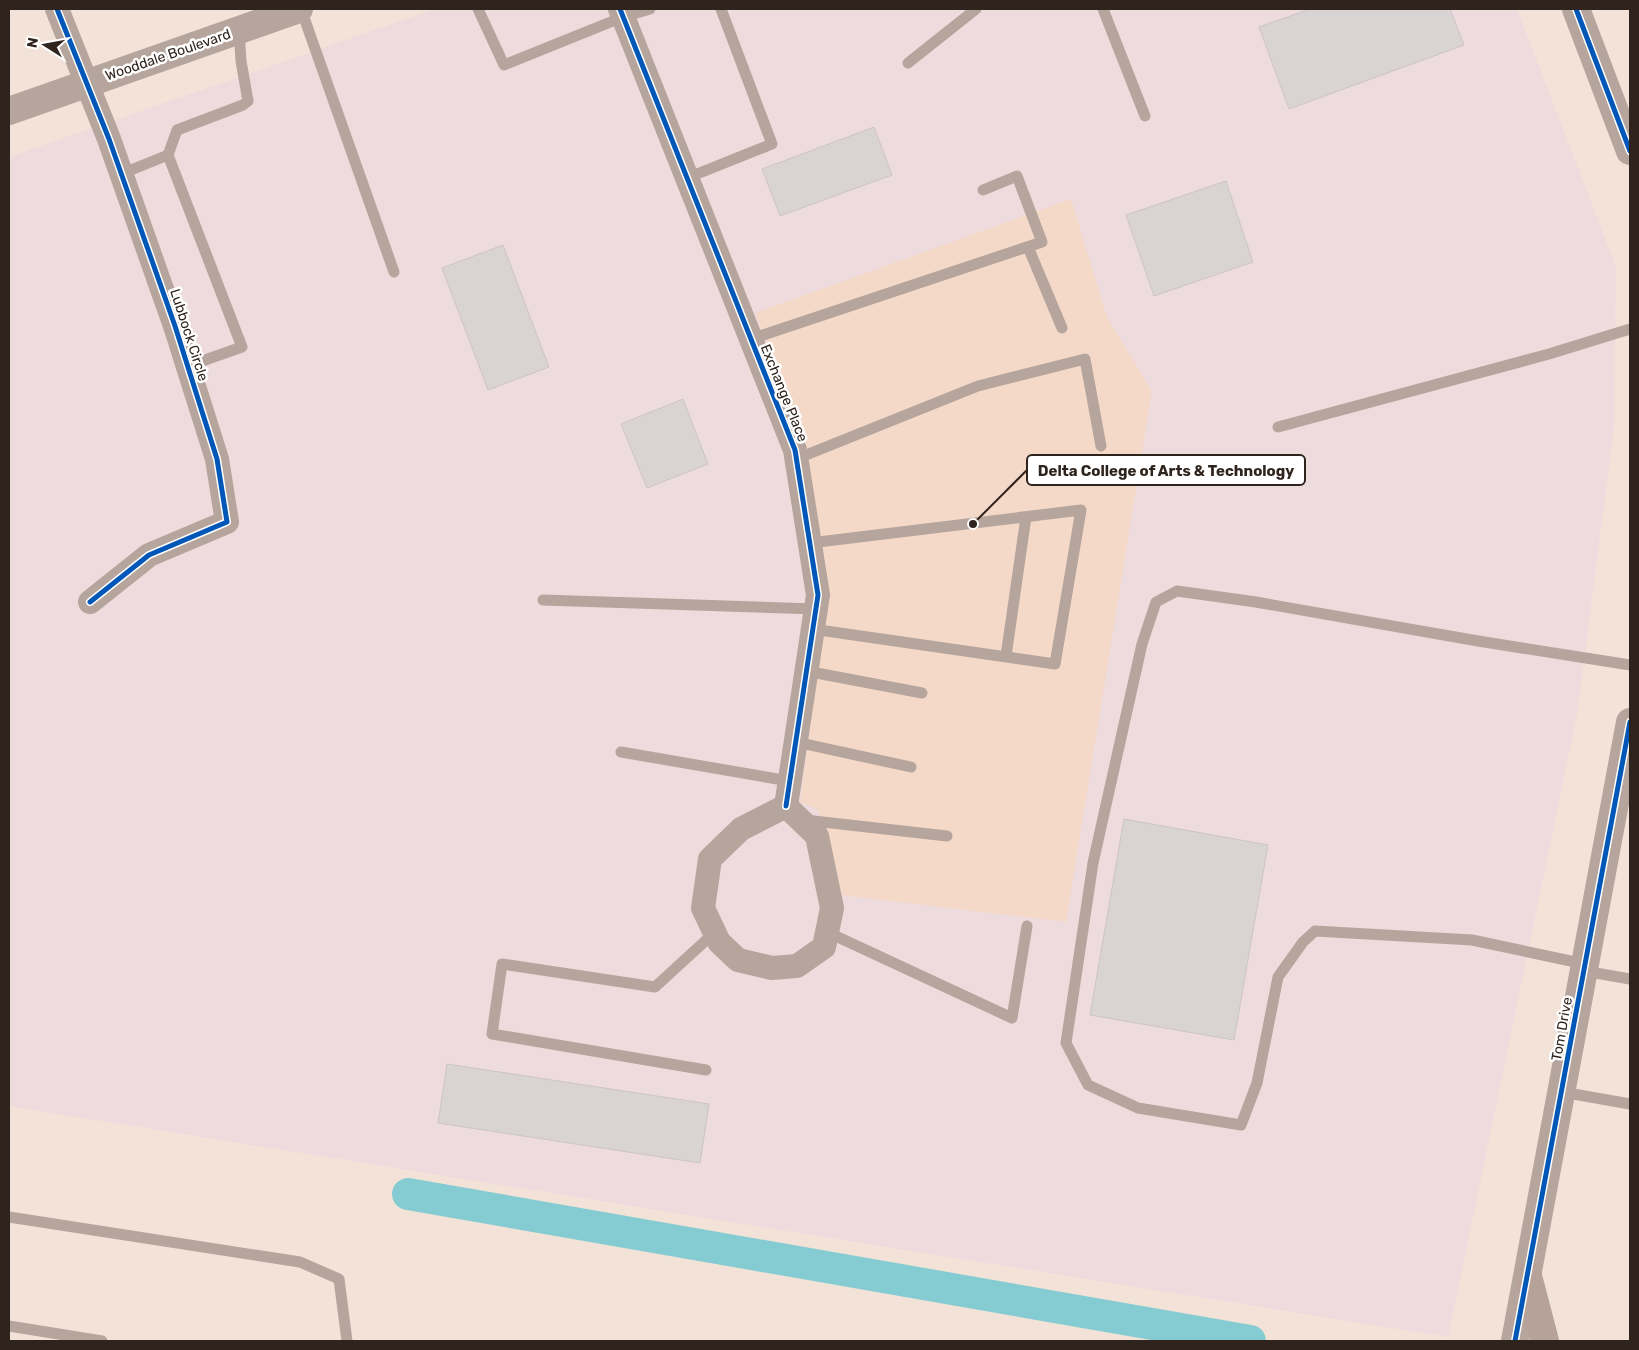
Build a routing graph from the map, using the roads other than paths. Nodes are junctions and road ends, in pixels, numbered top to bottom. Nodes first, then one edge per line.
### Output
1 (57, 9) edge
2 (300, 9) edge
3 (478, 9) edge
4 (650, 9) edge
5 (721, 9) edge
6 (976, 9) edge
7 (1102, 9) edge
8 (1576, 9) edge
9 (621, 13) edge
10 (239, 30) junction
11 (908, 63) dead end
12 (86, 84) junction
13 (9, 111) edge
14 (1145, 116) dead end
15 (1630, 151) edge
16 (168, 155) junction
17 (121, 174) junction
18 (687, 178) junction
19 (982, 190) dead end
20 (1028, 247) junction
21 (394, 272) dead end
22 (1062, 328) dead end
23 (1630, 329) edge
24 (751, 339) junction
25 (188, 366) junction
26 (1278, 427) dead end
27 (1101, 446) dead end
28 (796, 459) junction
29 (1026, 517) junction
30 (810, 543) junction
31 (543, 600) dead end
32 (90, 602) dead end
33 (814, 619) junction
34 (1006, 656) junction
35 (1630, 665) edge
36 (806, 671) junction
37 (922, 693) dead end
38 (1630, 722) edge
39 (796, 742) junction
40 (621, 752) dead end
41 (911, 767) dead end
42 (790, 781) junction
43 (1623, 797) edge
44 (793, 813) junction
45 (947, 836) dead end
46 (1027, 926) dead end
47 (715, 932) junction
48 (827, 932) junction
49 (1585, 967) junction
50 (1630, 979) edge
51 (706, 1070) dead end
52 (1562, 1092) junction
53 (1630, 1104) edge
54 (9, 1217) edge
55 (1528, 1276) junction
56 (9, 1326) edge
57 (102, 1341) edge
58 (347, 1341) edge
59 (1515, 1341) edge
60 (1544, 1341) edge

1 - 12 street, Lubbock Circle
2 - 10 street, Wooddale Boulevard
2 - 21 lane
3 - 9 lane
4 - 9 lane
5 - 18 lane
6 - 11 lane
7 - 14 lane
8 - 15 street
9 - 18 street, Exchange Place
10 - 12 street, Wooddale Boulevard
10 - 16 lane
12 - 13 street, Wooddale Boulevard
12 - 17 street, Lubbock Circle
16 - 17 lane
16 - 25 lane
17 - 25 street, Lubbock Circle
18 - 24 street, Exchange Place
19 - 20 lane
20 - 22 lane
20 - 24 lane
23 - 26 lane
24 - 28 street, Exchange Place
25 - 32 street, Lubbock Circle
27 - 28 lane
28 - 30 street, Exchange Place
29 - 30 lane
29 - 34 lane
29 - 34 lane
30 - 33 street, Exchange Place
31 - 33 lane
33 - 34 lane
33 - 36 street, Exchange Place
35 - 49 lane
36 - 37 lane
36 - 39 street, Exchange Place
38 - 43 street, Tom Drive
39 - 41 lane
39 - 42 street, Exchange Place
40 - 42 lane
42 - 44 street, Exchange Place
43 - 49 street, Tom Drive
44 - 45 lane
44 - 47 street
44 - 48 street
46 - 48 lane
47 - 48 street
47 - 51 lane
49 - 50 lane
49 - 52 street, Tom Drive
52 - 53 lane
52 - 55 street, Tom Drive
54 - 58 lane
55 - 59 street, Tom Drive
55 - 60 main road
56 - 57 lane

